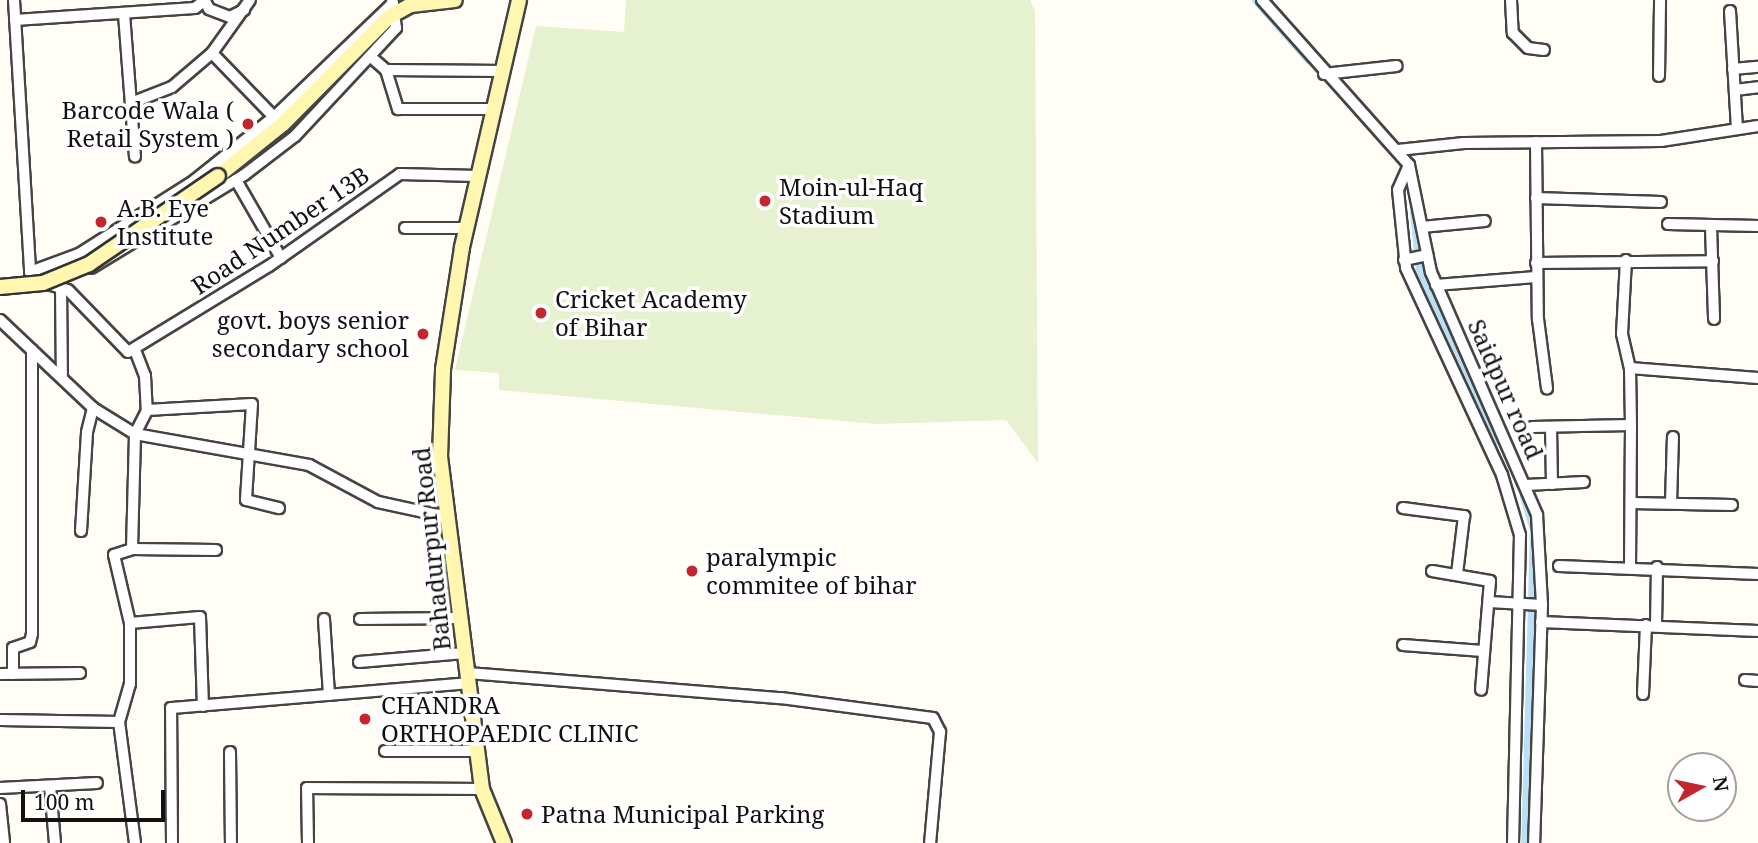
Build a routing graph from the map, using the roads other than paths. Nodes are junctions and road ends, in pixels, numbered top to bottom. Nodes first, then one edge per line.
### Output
1 (14, 0) edge
2 (455, 0) edge
3 (510, 0) edge
4 (519, 0) edge
5 (1262, 0) edge
6 (1268, 0) edge
7 (1511, 0) edge
8 (1660, 0) edge
9 (205, 1) edge
10 (247, 5) edge
11 (392, 8) edge
12 (1730, 11) dead end
13 (1268, 12) junction
14 (124, 14) junction
15 (15, 20) junction
16 (1544, 50) dead end
17 (212, 53) junction
18 (371, 57) junction
19 (1397, 66) dead end
20 (1758, 67) edge
21 (1733, 69) junction
22 (386, 71) junction
23 (504, 71) junction
24 (1324, 74) junction
25 (1659, 76) dead end
26 (1758, 87) edge
27 (1735, 90) junction
28 (131, 103) junction
29 (495, 109) junction
30 (274, 117) junction
31 (1758, 126) edge
32 (1737, 128) junction
33 (1536, 142) junction
34 (1398, 150) junction
35 (135, 157) dead end
36 (1409, 166) junction
37 (477, 176) junction
38 (236, 180) junction
39 (1536, 198) junction
40 (1661, 202) dead end
41 (1485, 220) dead end
42 (1668, 224) dead end
43 (1758, 226) edge
44 (1422, 227) junction
45 (1711, 227) junction
46 (405, 228) dead end
47 (466, 228) junction
48 (1425, 255) junction
49 (281, 258) junction
50 (1407, 259) junction
51 (1626, 260) junction
52 (1713, 261) junction
53 (1536, 263) junction
54 (30, 272) junction
55 (1536, 277) junction
56 (1436, 285) junction
57 (57, 286) junction
58 (0, 287) edge
59 (1714, 319) dead end
60 (0, 320) edge
61 (32, 349) junction
62 (135, 350) junction
63 (1630, 368) junction
64 (62, 377) junction
65 (1758, 377) edge
66 (1547, 388) dead end
67 (93, 408) junction
68 (147, 410) junction
69 (1631, 425) junction
70 (1532, 427) dead end
71 (1551, 427) junction
72 (135, 434) junction
73 (1673, 437) dead end
74 (252, 452) junction
75 (1584, 482) dead end
76 (1552, 484) junction
77 (1527, 485) junction
78 (1630, 503) junction
79 (1671, 503) junction
80 (1732, 505) dead end
81 (279, 508) dead end
82 (1403, 508) dead end
83 (1533, 509) junction
84 (1519, 512) junction
85 (447, 517) junction
86 (81, 531) dead end
87 (132, 549) junction
88 (216, 550) dead end
89 (1559, 566) dead end
90 (1630, 566) junction
91 (1657, 566) junction
92 (1432, 571) dead end
93 (1457, 574) junction
94 (1758, 574) edge
95 (1489, 602) junction
96 (1521, 605) junction
97 (1539, 606) junction
98 (460, 618) junction
99 (324, 619) dead end
100 (360, 619) dead end
101 (1541, 622) junction
102 (130, 623) junction
103 (1651, 625) junction
104 (1758, 631) edge
105 (1403, 645) dead end
106 (1483, 651) junction
107 (466, 653) junction
108 (359, 662) dead end
109 (0, 674) edge
110 (13, 674) junction
111 (80, 674) dead end
112 (468, 678) junction
113 (1745, 680) dead end
114 (1758, 681) edge
115 (1481, 690) dead end
116 (1643, 694) dead end
117 (329, 695) junction
118 (202, 706) junction
119 (0, 720) edge
120 (119, 722) junction
121 (385, 751) dead end
122 (477, 751) junction
123 (230, 752) dead end
124 (97, 783) dead end
125 (50, 786) junction
126 (0, 788) edge
127 (482, 789) junction
128 (0, 804) edge
129 (4, 843) edge
130 (55, 843) edge
131 (135, 843) edge
132 (172, 843) edge
133 (231, 843) edge
134 (308, 843) edge
135 (504, 843) edge
136 (930, 843) edge
137 (1513, 843) edge
138 (1534, 843) edge

1 - 15 street
2 - 11 street
3 - 4 street
4 - 23 street, Bahadurpur Road
5 - 13 street, Saidpur road
6 - 13 street
7 - 16 street
8 - 25 street
9 - 10 street
9 - 14 street
10 - 17 street
11 - 18 street
11 - 30 street
11 - 58 street, bridge
12 - 21 street
13 - 24 street, Saidpur road
14 - 15 street
14 - 28 street
15 - 54 street
17 - 28 street
17 - 30 street
18 - 22 street
18 - 38 street
19 - 24 street
20 - 21 street
21 - 27 street
22 - 23 street
22 - 29 street
23 - 29 street, Bahadurpur Road
24 - 34 street, Saidpur road
26 - 27 street
27 - 32 street
28 - 35 street
29 - 37 street, Bahadurpur Road
30 - 54 street
31 - 32 street
32 - 33 street
33 - 34 street
33 - 39 street
34 - 36 street, Saidpur road
36 - 44 street, Saidpur road
36 - 50 street
37 - 47 street, Bahadurpur Road
37 - 49 street, Road Number 13B
38 - 49 street
38 - 57 street
39 - 40 street
39 - 53 street
41 - 44 street
42 - 45 street
43 - 45 street
44 - 48 street, Saidpur road
45 - 52 street
46 - 47 street
47 - 85 street, Bahadurpur Road
48 - 50 street
48 - 56 street, Saidpur road
49 - 62 street, Road Number 13B
50 - 84 street
51 - 52 street
51 - 53 street
51 - 63 street
52 - 59 street
53 - 55 street
54 - 57 street
55 - 56 street
55 - 66 street
56 - 77 street, Saidpur road
57 - 62 street
57 - 64 street
60 - 61 street
61 - 64 street
61 - 110 street
62 - 68 street
63 - 65 street
63 - 69 street
64 - 67 street
67 - 72 street
67 - 86 street
68 - 72 street
68 - 74 street
69 - 71 street
69 - 78 street
70 - 71 street
71 - 76 street
72 - 74 street
72 - 87 street
73 - 79 street
74 - 81 street
74 - 85 street
75 - 76 street
76 - 77 street
77 - 83 street, Saidpur road
78 - 79 street
78 - 90 street
79 - 80 street
82 - 93 street
83 - 84 street
83 - 97 street, Saidpur road
84 - 96 street
85 - 98 street, Bahadurpur Road
87 - 88 street
87 - 102 street
89 - 90 street
90 - 91 street
91 - 94 street
91 - 103 street
92 - 93 street
93 - 95 street
95 - 96 street
95 - 106 street
96 - 97 street
96 - 137 street
97 - 101 street, Saidpur road
98 - 100 street
98 - 107 street, Bahadurpur Road
99 - 117 street
101 - 103 street
101 - 138 street, Saidpur road
102 - 118 street
102 - 120 street
103 - 104 street
103 - 116 street
105 - 106 street
106 - 115 street
107 - 108 street
107 - 112 street, Bahadurpur Road
109 - 110 street
110 - 111 street
112 - 117 street
112 - 122 street, Bahadurpur Road
112 - 136 street
113 - 114 street
117 - 118 street
118 - 132 street
119 - 120 street
120 - 131 street
121 - 122 street
122 - 127 street, Bahadurpur Road
123 - 133 street
124 - 125 street
125 - 126 street
125 - 130 street
127 - 134 street
127 - 135 street, Bahadurpur Road
128 - 129 street

